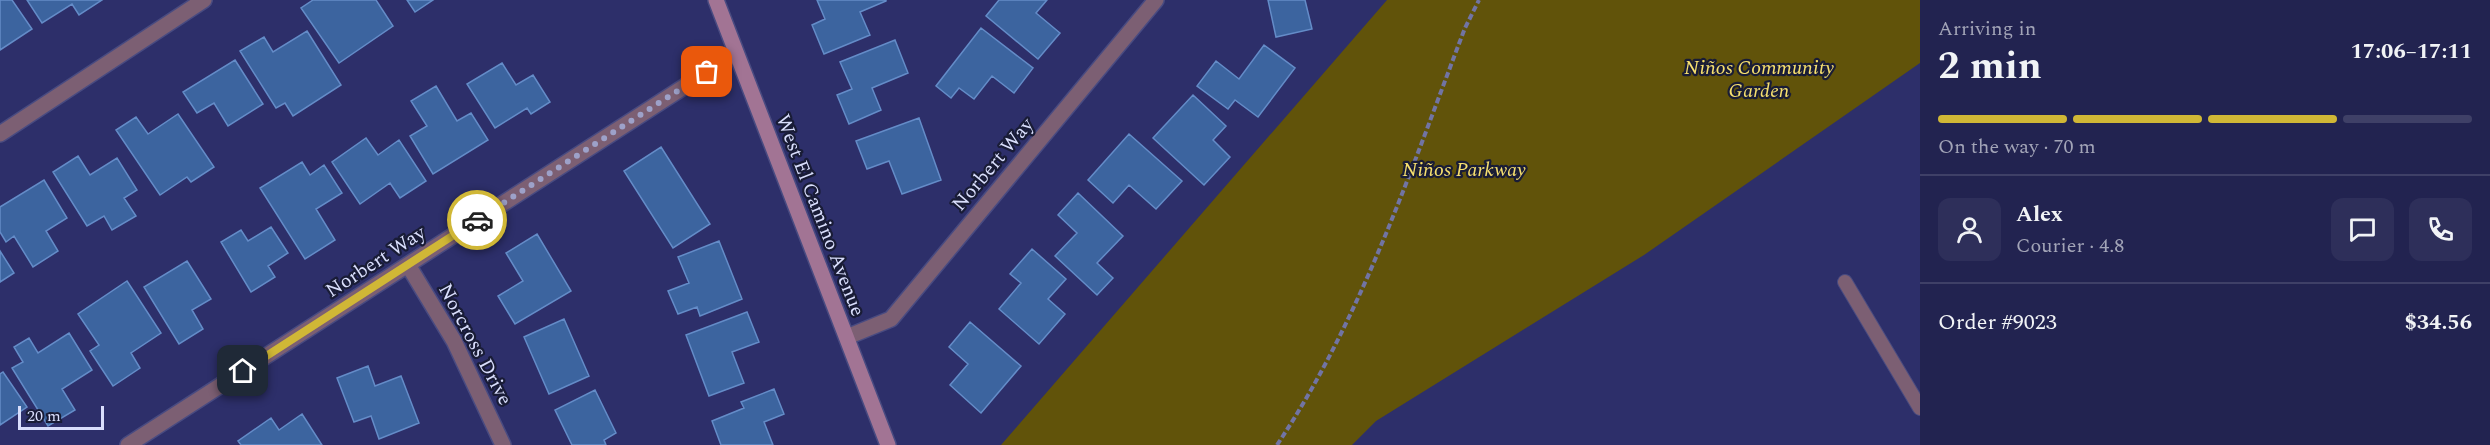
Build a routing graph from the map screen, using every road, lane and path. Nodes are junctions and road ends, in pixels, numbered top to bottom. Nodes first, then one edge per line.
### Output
1 (204, 0) edge
2 (716, 0) edge
3 (1156, 0) edge
4 (1479, 0) edge
5 (735, 54) junction
6 (0, 134) edge
7 (408, 265) junction
8 (1845, 282) dead end
9 (847, 337) junction
10 (1920, 408) edge
11 (128, 445) edge
12 (503, 445) edge
13 (888, 445) edge
14 (1277, 445) edge

1 - 6 street
2 - 5 main road, West El Camino Avenue
3 - 9 street, Norbert Way
4 - 14 path
5 - 7 street, Norbert Way
5 - 9 main road, West El Camino Avenue
7 - 11 street, Norbert Way
7 - 12 street, Norcross Drive
8 - 10 lane
9 - 13 main road, West El Camino Avenue

